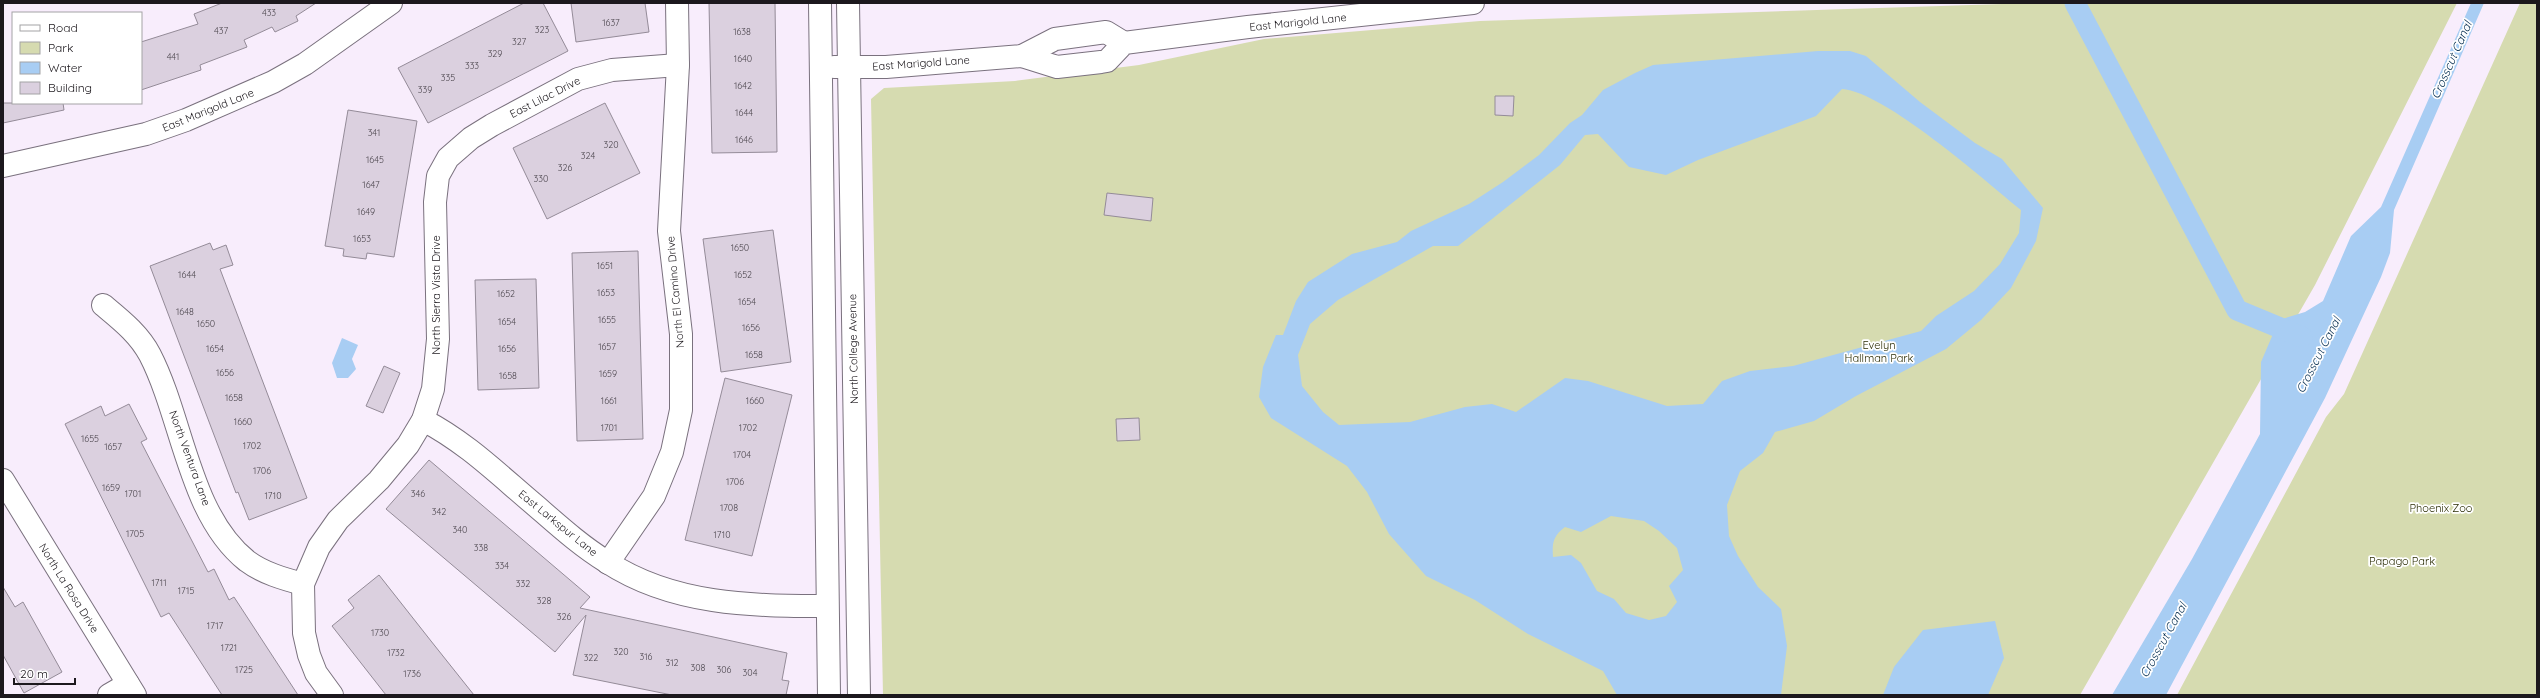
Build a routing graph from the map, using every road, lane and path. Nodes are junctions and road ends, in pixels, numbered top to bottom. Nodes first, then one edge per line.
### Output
1 (391, 3) edge
2 (677, 3) edge
3 (820, 3) edge
4 (848, 3) edge
5 (1473, 3) edge
6 (1124, 43) junction
7 (1022, 56) junction
8 (678, 65) junction
9 (849, 67) junction
10 (821, 68) junction
11 (448, 158) joint
12 (3, 166) edge
13 (103, 305) dead end
14 (423, 420) junction
15 (3, 480) edge
16 (608, 563) junction
17 (303, 584) junction
18 (826, 606) junction
19 (131, 690) edge
20 (109, 695) edge
21 (332, 695) edge
22 (829, 695) edge
23 (859, 695) edge

1 - 12 street, East Marigold Lane
2 - 8 street, North El Camino Drive
3 - 10 street
4 - 9 street, North College Avenue
5 - 6 street, East Marigold Lane
6 - 7 street, East Marigold Lane
6 - 7 street, East Marigold Lane
7 - 9 street, East Marigold Lane
8 - 11 street, East Lilac Drive
8 - 16 street, North El Camino Drive
9 - 10 street, East Marigold Lane
9 - 23 street, North College Avenue
10 - 18 street
11 - 14 street, North Sierra Vista Drive
13 - 17 street, North Ventura Lane
14 - 16 street, East Larkspur Lane
14 - 17 street, North Sierra Vista Drive
15 - 19 street, North La Rosa Drive
16 - 18 street, East Larkspur Lane
17 - 21 street, North Sierra Vista Drive
18 - 22 street
19 - 20 street

